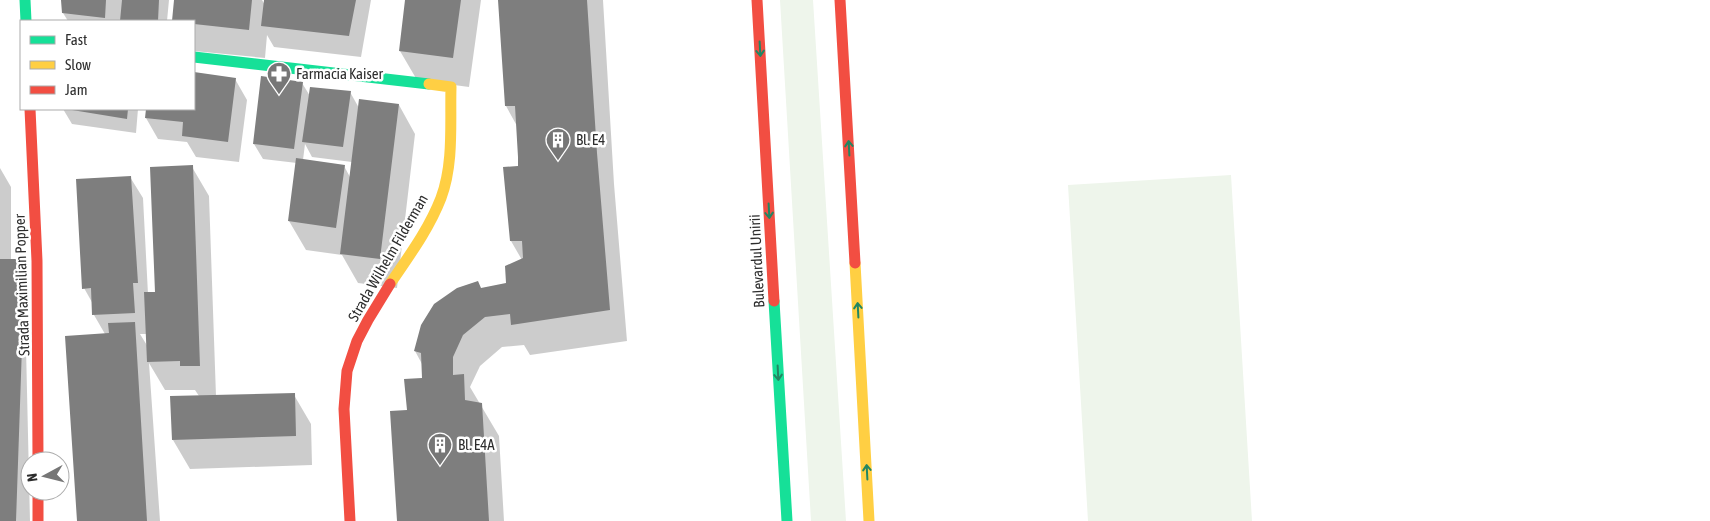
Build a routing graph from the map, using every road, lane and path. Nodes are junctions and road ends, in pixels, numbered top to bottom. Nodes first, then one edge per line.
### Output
1 (24, 0) edge
2 (757, 0) edge
3 (840, 0) edge
4 (26, 20) edge
5 (195, 57) edge
6 (30, 110) edge
7 (38, 451) edge
8 (38, 501) edge
9 (38, 521) edge
10 (350, 521) edge
11 (787, 521) edge
12 (869, 521) edge

1 - 4 street
2 -> 11 street, Bulevardul Unirii
12 -> 3 street
5 - 10 street, Strada Wilhelm Filderman
6 - 7 street, Strada Maximilian Popper
8 - 9 street

